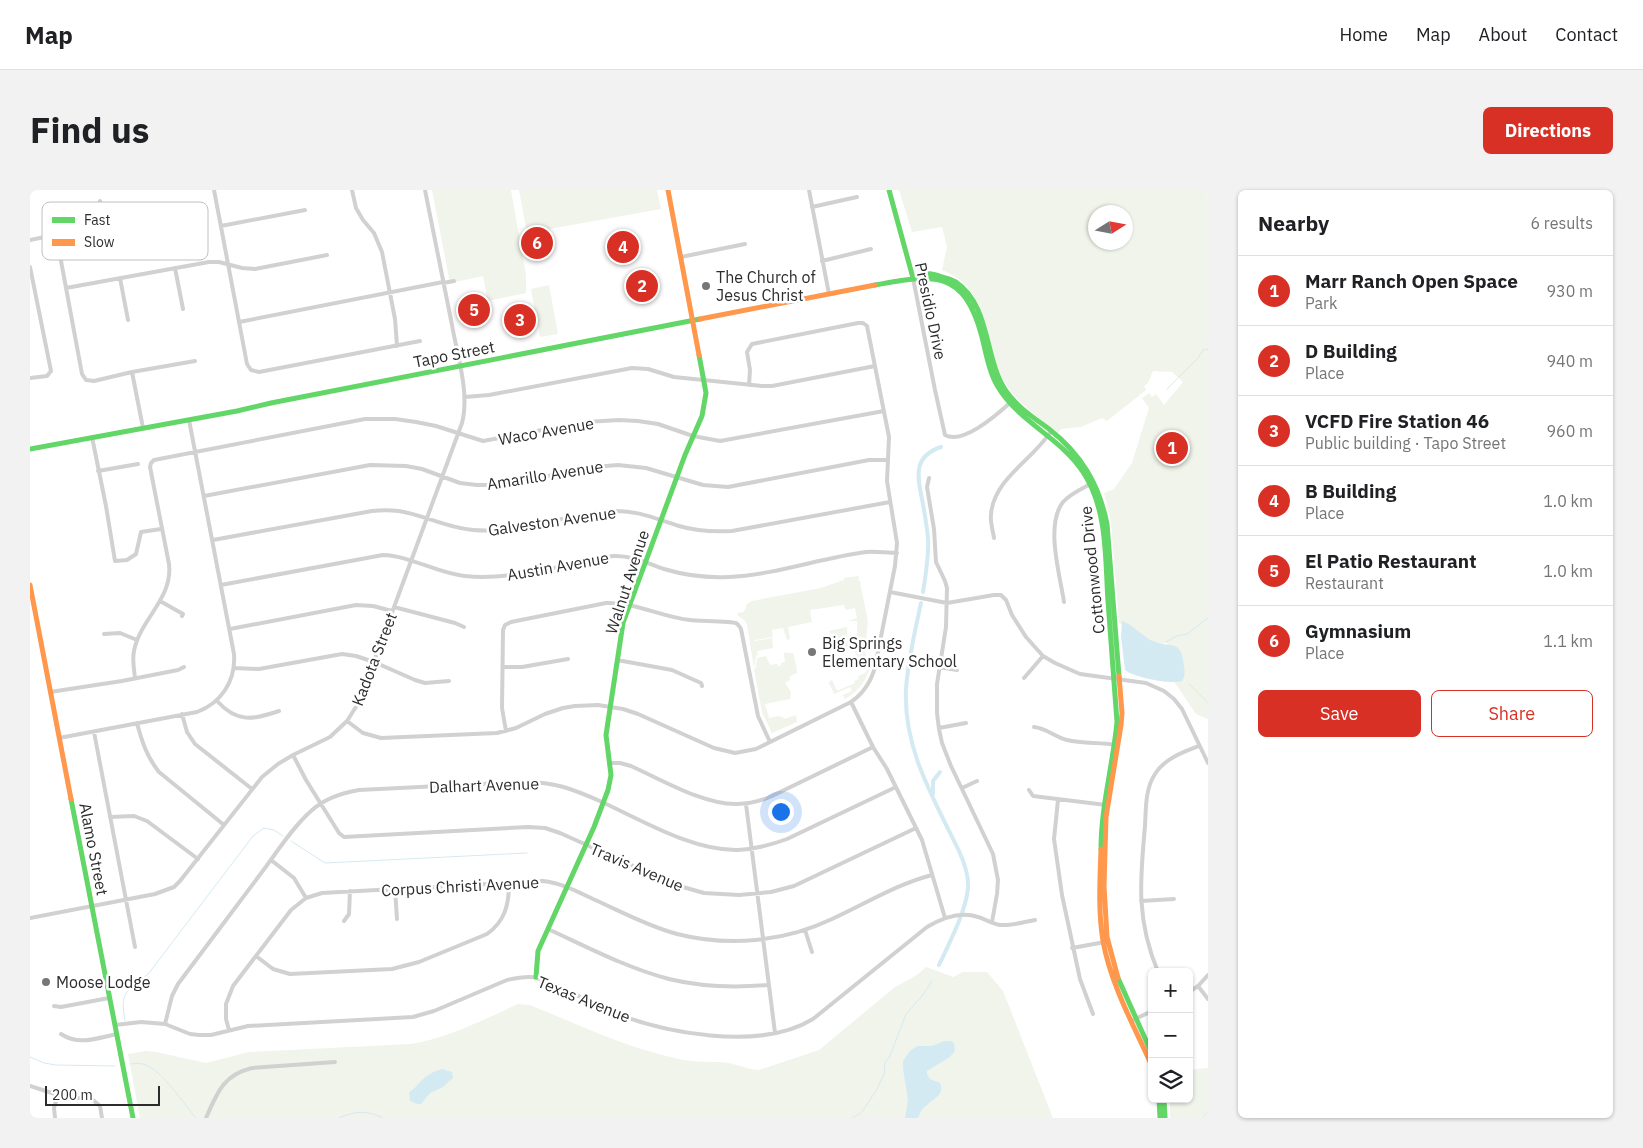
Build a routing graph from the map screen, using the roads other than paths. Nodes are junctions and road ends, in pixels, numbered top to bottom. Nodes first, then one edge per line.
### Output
1 (214, 190) edge
2 (352, 190) edge
3 (426, 190) edge
4 (668, 190) edge
5 (809, 190) edge
6 (889, 190) edge
7 (857, 197) dead end
8 (812, 208) junction
9 (305, 210) dead end
10 (221, 226) junction
11 (745, 244) dead end
12 (871, 250) dead end
13 (327, 255) dead end
14 (681, 257) junction
15 (61, 260) edge
16 (822, 261) junction
17 (228, 264) junction
18 (30, 267) edge
19 (175, 268) junction
20 (120, 278) junction
21 (913, 278) junction
22 (454, 281) dead end
23 (443, 283) junction
24 (66, 288) junction
25 (390, 293) junction
26 (829, 294) junction
27 (183, 309) dead end
28 (128, 320) dead end
29 (693, 321) junction
30 (239, 322) junction
31 (420, 341) dead end
32 (397, 346) junction
33 (195, 361) dead end
34 (460, 366) junction
35 (875, 366) junction
36 (132, 372) junction
37 (30, 378) edge
38 (704, 380) junction
39 (749, 385) junction
40 (465, 397) junction
41 (1012, 401) junction
42 (884, 411) junction
43 (189, 420) junction
44 (143, 428) junction
45 (458, 433) junction
46 (1049, 433) junction
47 (693, 436) junction
48 (92, 437) junction
49 (30, 448) edge
50 (195, 452) junction
51 (888, 460) junction
52 (138, 464) dead end
53 (98, 471) junction
54 (442, 476) junction
55 (677, 478) junction
56 (929, 478) dead end
57 (1092, 483) junction
58 (204, 496) junction
59 (890, 502) junction
60 (427, 519) junction
61 (661, 519) junction
62 (161, 529) junction
63 (994, 538) dead end
64 (212, 540) junction
65 (897, 553) junction
66 (411, 561) junction
67 (646, 562) junction
68 (30, 585) edge
69 (221, 585) junction
70 (890, 592) junction
71 (160, 601) junction
72 (1064, 602) dead end
73 (947, 603) junction
74 (630, 605) junction
75 (393, 609) junction
76 (182, 616) dead end
77 (464, 626) dead end
78 (230, 629) junction
79 (104, 634) dead end
80 (137, 640) junction
81 (1044, 656) junction
82 (568, 658) dead end
83 (618, 660) junction
84 (374, 662) junction
85 (184, 666) dead end
86 (503, 667) junction
87 (938, 667) junction
88 (234, 668) junction
89 (957, 670) dead end
90 (135, 678) junction
91 (1024, 678) dead end
92 (1117, 680) junction
93 (449, 681) dead end
94 (702, 686) dead end
95 (50, 692) junction
96 (217, 701) junction
97 (851, 702) junction
98 (610, 706) junction
99 (279, 711) dead end
100 (182, 714) junction
101 (347, 721) junction
102 (138, 723) junction
103 (966, 723) dead end
104 (1034, 727) dead end
105 (939, 728) junction
106 (506, 731) junction
107 (94, 732) junction
108 (59, 738) junction
109 (770, 742) junction
110 (1117, 746) junction
111 (1199, 746) junction
112 (873, 747) junction
113 (293, 755) junction
114 (609, 763) junction
115 (1208, 763) edge
116 (977, 780) dead end
117 (896, 786) junction
118 (962, 788) junction
119 (252, 789) junction
120 (1029, 790) dead end
121 (1058, 800) junction
122 (604, 803) junction
123 (321, 804) junction
124 (746, 804) junction
125 (1106, 805) junction
126 (110, 817) junction
127 (224, 825) junction
128 (916, 828) junction
129 (586, 845) junction
130 (752, 849) junction
131 (198, 859) junction
132 (271, 860) junction
133 (932, 875) junction
134 (509, 883) junction
135 (567, 887) junction
136 (395, 889) junction
137 (350, 891) junction
138 (757, 894) junction
139 (306, 898) junction
140 (126, 899) junction
141 (1174, 900) dead end
142 (1141, 901) junction
143 (92, 906) junction
144 (30, 918) edge
145 (397, 918) dead end
146 (945, 918) junction
147 (1035, 920) dead end
148 (344, 921) dead end
149 (992, 922) junction
150 (548, 929) junction
151 (805, 930) junction
152 (762, 940) junction
153 (1105, 942) junction
154 (135, 947) dead end
155 (1072, 948) junction
156 (812, 952) dead end
157 (256, 956) junction
158 (1157, 968) edge
159 (1208, 975) edge
160 (536, 978) junction
161 (768, 985) junction
162 (1198, 986) junction
163 (1193, 989) edge
164 (109, 998) junction
165 (1208, 999) edge
166 (54, 1006) dead end
167 (1148, 1013) edge
168 (1093, 1014) dead end
169 (1133, 1020) junction
170 (165, 1024) junction
171 (116, 1025) junction
172 (229, 1030) junction
173 (775, 1033) junction
174 (61, 1034) dead end
175 (117, 1034) junction
176 (1148, 1047) edge
177 (1149, 1058) edge
178 (336, 1062) dead end
179 (30, 1086) edge
180 (58, 1095) junction
181 (1159, 1103) edge
182 (1164, 1103) edge
183 (55, 1118) edge
184 (102, 1118) edge
185 (133, 1118) edge
186 (206, 1118) edge
187 (1160, 1118) edge
188 (1165, 1118) edge

1 - 10 street
2 - 25 street
3 - 23 street, Kadota Street
4 - 14 street, Walnut Avenue
5 - 8 street
6 - 21 street, Presidio Drive
7 - 8 street
8 - 16 street
9 - 10 street
10 - 17 street
11 - 14 street
12 - 16 street
13 - 17 street
14 - 29 street, Walnut Avenue
15 - 24 street
16 - 26 street
17 - 19 street
17 - 30 street
18 - 37 street
19 - 20 street
19 - 27 street
20 - 24 street
20 - 28 street
21 - 26 street, Tapo Street
21 - 41 street, Cottonwood Drive
21 - 41 street, Presidio Drive
22 - 23 street
23 - 25 street
23 - 34 street, Kadota Street
24 - 36 street
25 - 30 street
25 - 32 street
26 - 29 street, Tapo Street
29 - 34 street, Tapo Street
29 - 38 street, Walnut Avenue
30 - 32 street
31 - 32 street
33 - 36 street
34 - 40 street, Kadota Street
34 - 43 street, Tapo Street
35 - 39 street
35 - 39 street
35 - 42 street
36 - 44 street
38 - 39 street
38 - 40 street
38 - 47 street, Walnut Avenue
40 - 45 street, Kadota Street
41 - 46 street, Cottonwood Drive
42 - 47 street, Waco Avenue
42 - 51 street
43 - 44 street, Tapo Street
43 - 50 street
44 - 48 street, Tapo Street
45 - 47 street, Waco Avenue
45 - 50 street, Waco Avenue
45 - 54 street, Kadota Street
46 - 57 street, Cottonwood Drive
46 - 63 street
47 - 55 street, Walnut Avenue
48 - 49 street, Tapo Street
48 - 53 street
50 - 58 street
50 - 62 street, Waco Avenue
51 - 55 street, Amarillo Avenue
51 - 59 street
52 - 53 street
53 - 62 street
54 - 55 street, Amarillo Avenue
54 - 58 street, Amarillo Avenue
54 - 60 street, Kadota Street
55 - 61 street, Walnut Avenue
56 - 73 street
57 - 72 street
57 - 92 street, Cottonwood Drive
58 - 64 street
59 - 61 street, Galveston Avenue
59 - 65 street
60 - 61 street, Galveston Avenue
60 - 64 street, Galveston Avenue
60 - 66 street, Kadota Street
61 - 67 street, Walnut Avenue
62 - 71 street
64 - 69 street
65 - 67 street, Austin Avenue
65 - 70 street
66 - 67 street, Austin Avenue
66 - 69 street, Austin Avenue
66 - 75 street, Kadota Street
67 - 74 street, Walnut Avenue
68 - 95 street, Alamo Street
69 - 78 street
70 - 73 street
70 - 97 street
71 - 76 street
71 - 80 street
73 - 81 street
73 - 87 street
74 - 83 street, Walnut Avenue
74 - 86 street
74 - 109 street
75 - 77 street
75 - 78 street
75 - 84 street, Kadota Street
78 - 88 street
79 - 80 street
80 - 90 street
81 - 91 street
81 - 92 street
82 - 86 street
83 - 94 street
83 - 98 street, Walnut Avenue
84 - 88 street
84 - 93 street
84 - 101 street, Kadota Street
85 - 90 street
86 - 106 street
87 - 89 street
87 - 105 street
88 - 96 street
90 - 95 street
92 - 110 street, Cottonwood Drive
92 - 111 street
95 - 108 street, Alamo Street
96 - 99 street
96 - 100 street
97 - 109 street
97 - 112 street
98 - 106 street
98 - 109 street
98 - 114 street, Walnut Avenue
100 - 102 street
100 - 119 street
101 - 106 street
101 - 113 street, Kadota Street
102 - 107 street
102 - 127 street
103 - 105 street
104 - 110 street
105 - 118 street
107 - 108 street
107 - 126 street
108 - 143 street, Alamo Street
110 - 125 street, Cottonwood Drive
111 - 115 street
111 - 142 street
112 - 117 street
112 - 124 street
113 - 119 street, Kadota Street
113 - 123 street
114 - 122 street, Walnut Avenue
114 - 124 street
116 - 118 street
117 - 128 street
117 - 130 street, Dalhart Avenue
118 - 149 street
119 - 127 street, Kadota Street
120 - 121 street
121 - 125 street
121 - 155 street
122 - 123 street, Dalhart Avenue
122 - 129 street, Walnut Avenue
122 - 130 street, Dalhart Avenue
123 - 129 street, Travis Avenue
123 - 132 street, Dalhart Avenue
124 - 130 street
125 - 153 street, Cottonwood Drive
126 - 131 street
126 - 140 street
127 - 131 street, Kadota Street
128 - 133 street
128 - 138 street, Travis Avenue
129 - 135 street, Walnut Avenue
129 - 138 street, Travis Avenue
130 - 138 street
131 - 140 street, Kadota Street
132 - 139 street
132 - 170 street, Dalhart Avenue
133 - 146 street
133 - 151 street, Corpus Christi Avenue
134 - 135 street, Corpus Christi Avenue
134 - 136 street, Corpus Christi Avenue
134 - 157 street
135 - 150 street, Walnut Avenue
135 - 152 street, Corpus Christi Avenue
136 - 137 street, Corpus Christi Avenue
136 - 145 street
137 - 139 street, Corpus Christi Avenue
137 - 148 street
138 - 152 street
139 - 157 street, Corpus Christi Avenue
140 - 143 street, Kadota Street
140 - 154 street
141 - 142 street
142 - 158 street
143 - 144 street, Kadota Street
143 - 164 street, Alamo Street
146 - 149 street, Texas Avenue
146 - 173 street, Texas Avenue
147 - 149 street, Texas Avenue
150 - 160 street, Walnut Avenue
150 - 161 street
151 - 152 street, Corpus Christi Avenue
151 - 156 street
152 - 161 street
153 - 155 street
153 - 169 street, Cottonwood Drive
155 - 168 street
157 - 172 street, Corpus Christi Avenue
159 - 162 street
160 - 172 street, Texas Avenue
160 - 173 street, Texas Avenue
161 - 173 street
162 - 163 street
162 - 165 street
164 - 166 street
164 - 171 street, Alamo Street
167 - 169 street
169 - 176 street, Cottonwood Drive
169 - 177 street, Cottonwood Drive
170 - 171 street, Texas Avenue
170 - 172 street, Texas Avenue
171 - 175 street, Alamo Street
174 - 175 street
175 - 185 street, Alamo Street
178 - 186 street
179 - 180 street
180 - 183 street
180 - 184 street
181 - 187 street
182 - 188 street

